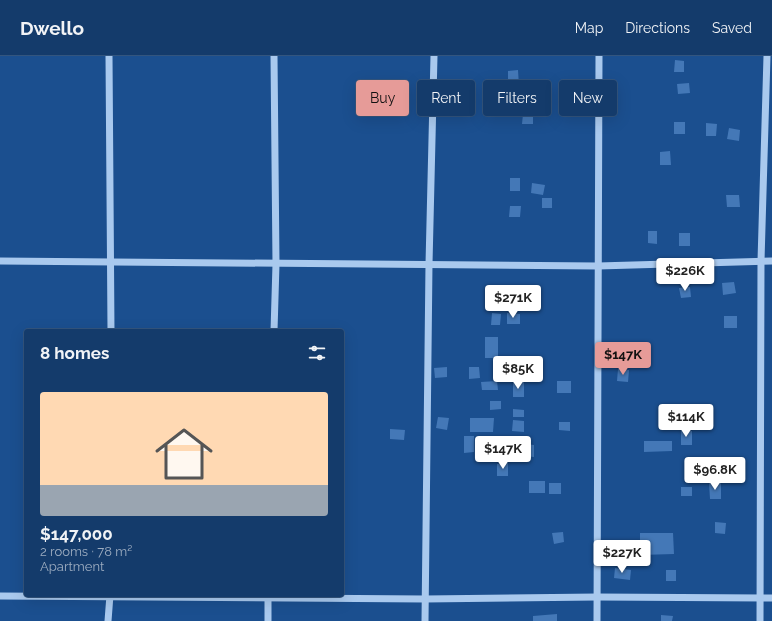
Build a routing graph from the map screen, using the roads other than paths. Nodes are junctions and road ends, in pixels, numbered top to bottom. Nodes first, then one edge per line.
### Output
1 (109, 56) edge
2 (274, 56) edge
3 (434, 56) edge
4 (599, 56) edge
5 (767, 56) edge
6 (0, 261) edge
7 (761, 261) junction
8 (772, 261) edge
9 (111, 262) junction
10 (276, 264) junction
11 (430, 264) junction
12 (598, 266) junction
13 (111, 329) edge
14 (274, 329) edge
15 (0, 596) edge
16 (24, 596) edge
17 (110, 597) edge
18 (268, 597) edge
19 (597, 597) junction
20 (760, 597) junction
21 (772, 598) edge
22 (425, 599) junction
23 (108, 621) edge
24 (268, 621) edge
25 (425, 621) edge
26 (597, 621) edge
27 (760, 621) edge

1 - 9 street
2 - 10 street
3 - 11 street
4 - 12 street
5 - 7 street
6 - 9 street
7 - 8 street
7 - 12 street
7 - 20 street
9 - 10 street
9 - 13 street
10 - 11 street
10 - 14 street
11 - 12 street
11 - 22 street
12 - 19 street
15 - 16 street
17 - 23 street
18 - 22 street
18 - 24 street
19 - 20 street
19 - 22 street
19 - 26 street
20 - 21 street
20 - 27 street
22 - 25 street

